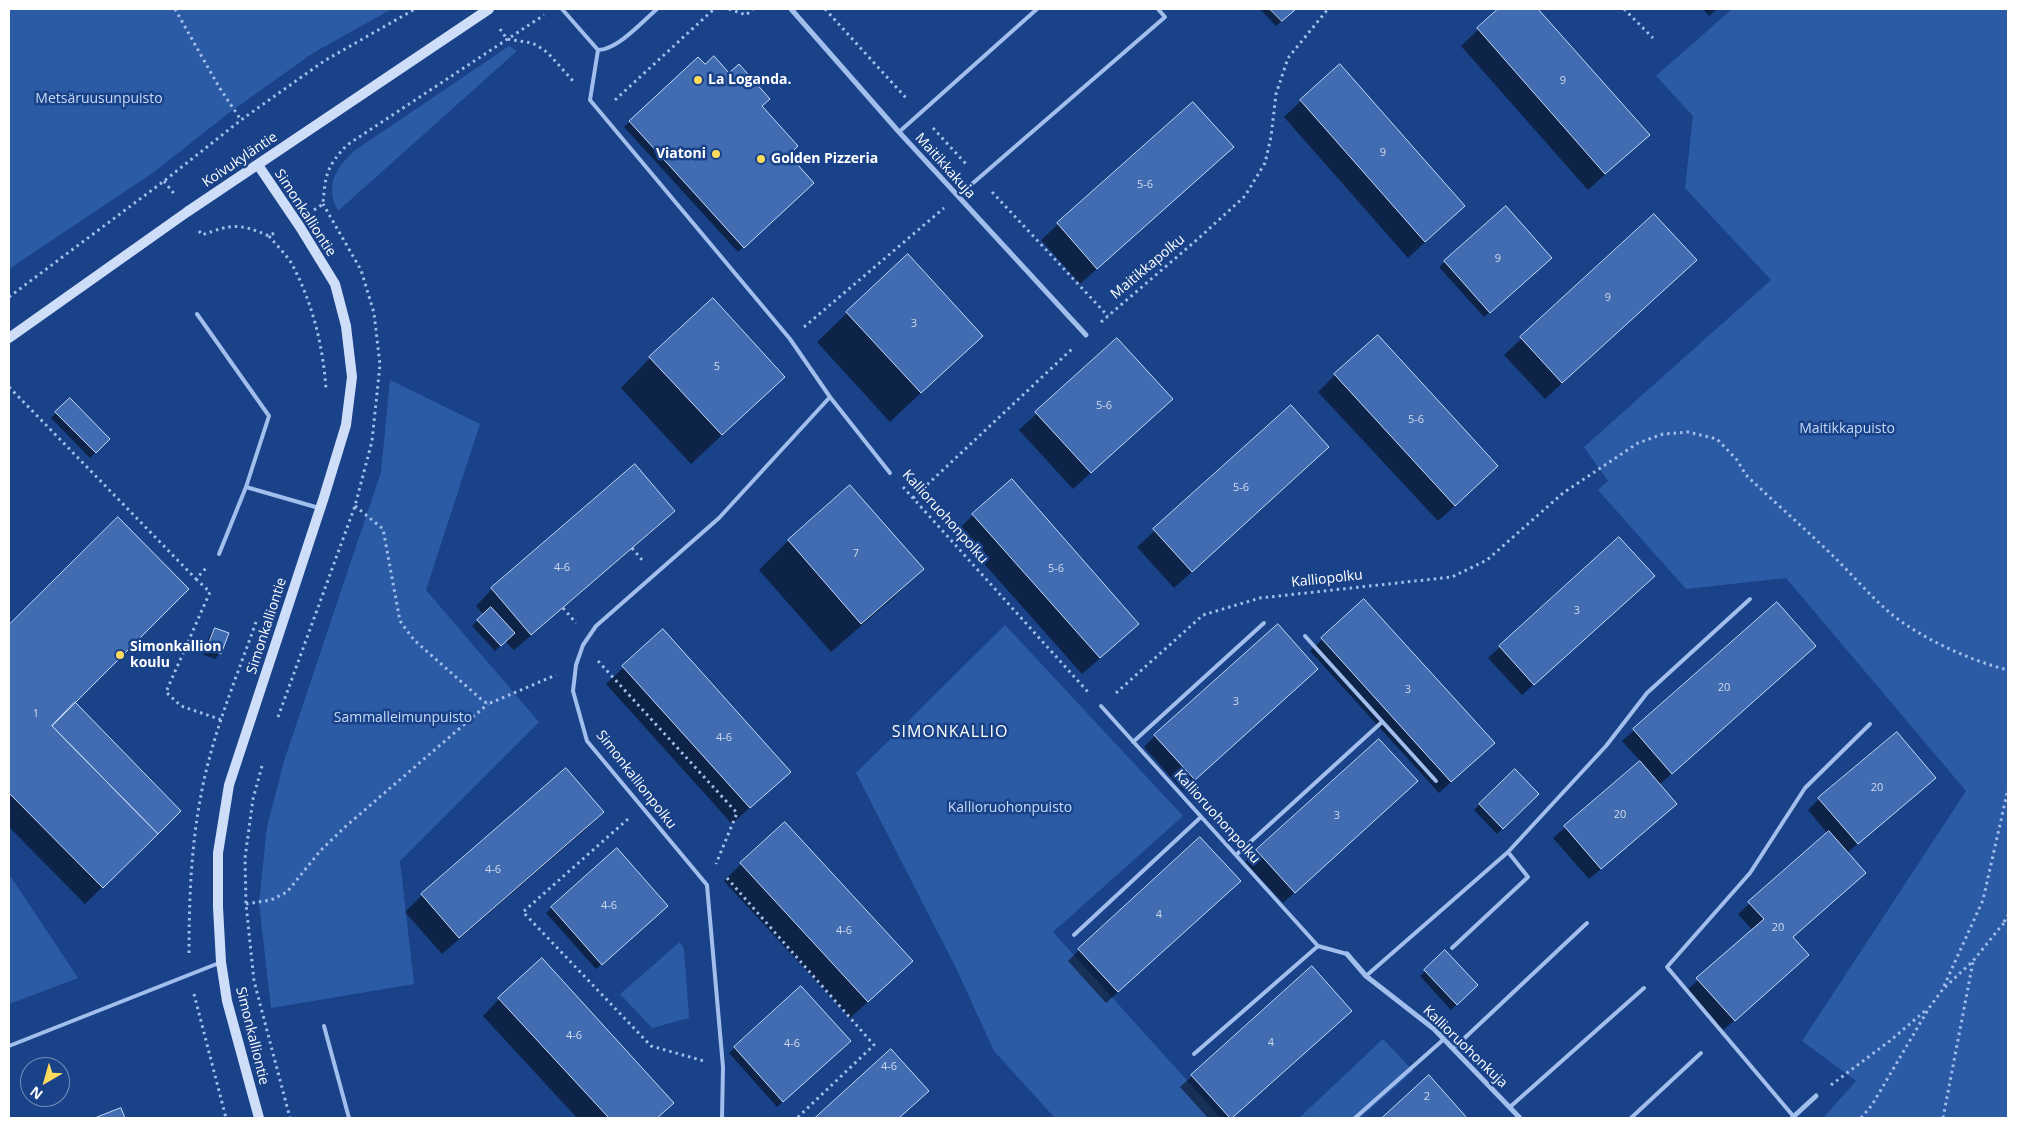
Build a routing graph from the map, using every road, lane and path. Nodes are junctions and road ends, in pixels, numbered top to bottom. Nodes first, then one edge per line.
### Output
1 (175, 9) edge
2 (415, 9) edge
3 (488, 9) edge
4 (562, 9) edge
5 (656, 9) edge
6 (714, 9) edge
7 (729, 9) edge
8 (753, 9) edge
9 (791, 9) edge
10 (1036, 9) edge
11 (1158, 9) edge
12 (1328, 9) edge
13 (1624, 9) edge
14 (545, 14) dead end
15 (1653, 38) dead end
16 (507, 39) junction
17 (598, 50) junction
18 (590, 100) junction
19 (601, 112) junction
20 (241, 120) junction
21 (899, 132) junction
22 (258, 165) junction
23 (164, 180) junction
24 (958, 196) junction
25 (324, 204) junction
26 (187, 212) junction
27 (295, 221) junction
28 (9, 297) edge
29 (197, 314) dead end
30 (1086, 335) junction
31 (9, 338) edge
32 (790, 339) junction
33 (9, 387) edge
34 (830, 397) junction
35 (890, 473) joint
36 (246, 487) junction
37 (913, 498) junction
38 (355, 506) junction
39 (321, 509) junction
40 (632, 548) dead end
41 (219, 554) joint
42 (643, 561) dead end
43 (196, 578) junction
44 (1750, 599) dead end
45 (1264, 623) dead end
46 (1305, 636) dead end
47 (575, 667) junction
48 (604, 668) dead end
49 (2008, 670) edge
50 (488, 704) junction
51 (1101, 706) junction
52 (222, 720) dead end
53 (1382, 722) junction
54 (1870, 724) dead end
55 (275, 726) dead end
56 (1133, 742) junction
57 (262, 763) dead end
58 (1436, 782) dead end
59 (2008, 789) edge
60 (642, 807) junction
61 (1201, 817) junction
62 (1508, 852) junction
63 (1236, 855) junction
64 (715, 865) dead end
65 (722, 873) dead end
66 (246, 904) junction
67 (2008, 915) edge
68 (2008, 920) edge
69 (1587, 924) dead end
70 (2002, 925) junction
71 (1074, 935) dead end
72 (1318, 946) junction
73 (1452, 948) dead end
74 (1347, 954) joint
75 (1973, 961) junction
76 (222, 962) junction
77 (1366, 976) junction
78 (1644, 988) dead end
79 (1943, 989) junction
80 (1929, 1008) junction
81 (324, 1026) dead end
82 (1444, 1039) junction
83 (9, 1046) edge
84 (1454, 1048) junction
85 (1701, 1053) dead end
86 (1194, 1054) dead end
87 (723, 1067) junction
88 (1816, 1096) joint
89 (1510, 1107) junction
90 (1793, 1117) edge
91 (259, 1118) edge
92 (290, 1118) edge
93 (348, 1118) edge
94 (722, 1118) edge
95 (797, 1118) edge
96 (1355, 1118) edge
97 (1520, 1118) edge
98 (1631, 1118) edge
99 (1861, 1118) edge
100 (1943, 1118) edge

1 - 20 path
2 - 20 path
3 - 16 path
3 - 22 main road, Koivukyläntie
4 - 17 lane
5 - 17 lane
6 - 19 path
7 - 8 path
9 - 21 street, Maitikkakuja
10 - 21 lane
11 - 24 lane
12 - 30 path, Maitikkapolku
13 - 15 path
14 - 16 path
16 - 18 path
16 - 25 path
17 - 18 lane
18 - 19 lane, Kallioruohonpolku
19 - 32 lane, Kallioruohonpolku
20 - 23 path
21 - 24 street, Maitikkakuja
22 - 26 main road, Koivukyläntie
22 - 27 main road, Simonkalliontie
23 - 26 path
23 - 28 path
24 - 30 street, Maitikkakuja
24 - 32 path
25 - 27 path
25 - 38 path
26 - 27 path
26 - 31 main road, Koivukyläntie
27 - 39 main road, Simonkalliontie
29 - 36 lane
30 - 37 path, Maitikkapolku
32 - 34 lane, Kallioruohonpolku
33 - 43 path
34 - 35 lane, Kallioruohonpolku
34 - 47 lane, Simonkallionpolku
35 - 37 path, Kallioruohonpolku
36 - 39 lane
36 - 41 lane
37 - 51 path, Kallioruohonpolku
38 - 50 path
38 - 55 path
39 - 76 main road, Simonkalliontie
40 - 42 path
41 - 43 path
43 - 52 path
44 - 62 lane
45 - 56 lane
46 - 53 lane
47 - 50 path
47 - 60 lane, Simonkallionpolku
48 - 64 path
49 - 51 path, Kalliopolku
50 - 66 path
51 - 56 lane, Kallioruohonpolku
53 - 58 lane
53 - 63 lane
54 - 90 lane
56 - 61 lane, Kallioruohonpolku
57 - 66 path
59 - 79 path
60 - 87 lane, Simonkallionpolku
60 - 87 path
61 - 63 lane, Kallioruohonpolku
61 - 71 lane
62 - 73 lane
62 - 77 lane
63 - 72 lane, Kallioruohonpolku
65 - 95 path
66 - 92 path
67 - 70 path
68 - 70 path
69 - 84 lane
70 - 75 path
72 - 74 lane
72 - 86 lane
74 - 77 street, Kallioruohonkuja
75 - 79 path
75 - 100 path
76 - 83 lane
76 - 91 main road, Simonkalliontie
77 - 82 street, Kallioruohonkuja
78 - 89 lane
79 - 80 path
80 - 88 path
80 - 99 path
81 - 93 lane
82 - 84 street, Kallioruohonkuja
82 - 96 lane
84 - 89 street, Kallioruohonkuja
85 - 98 lane
87 - 94 lane, Simonkallionpolku
88 - 90 street
89 - 97 street, Kallioruohonkuja

